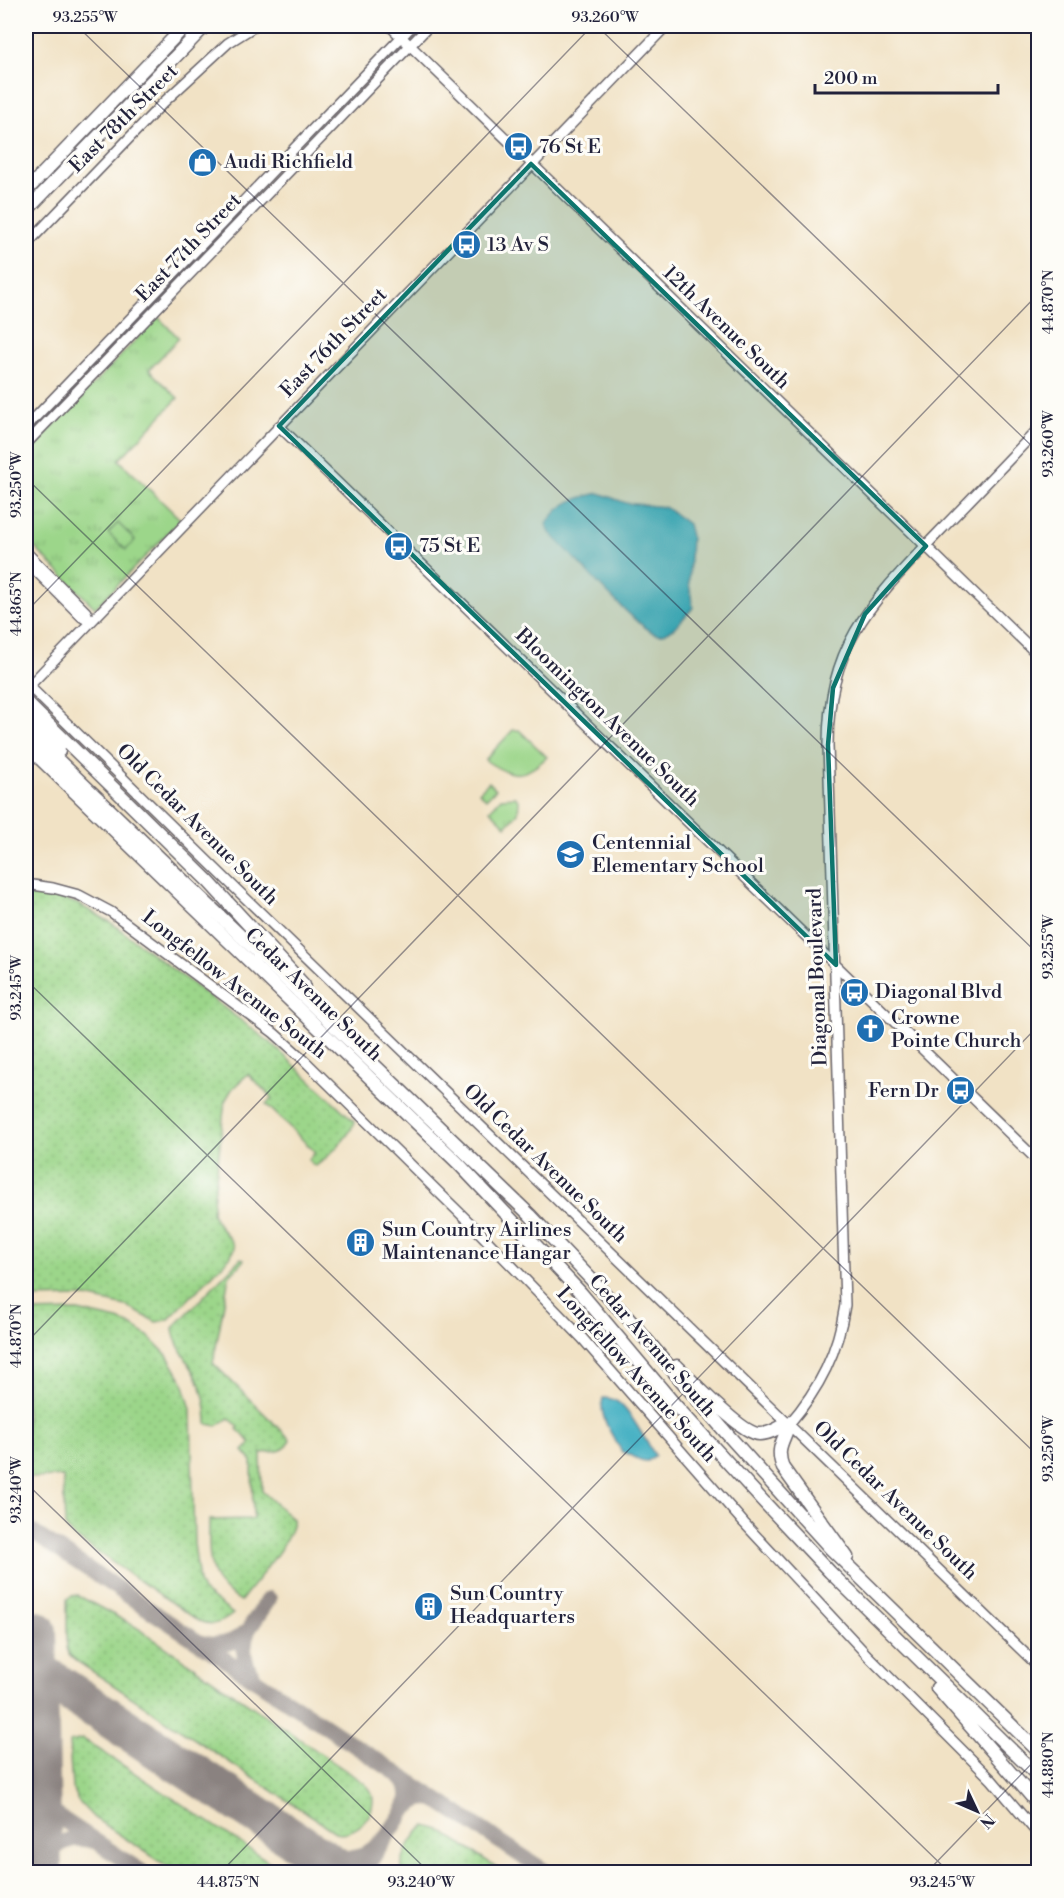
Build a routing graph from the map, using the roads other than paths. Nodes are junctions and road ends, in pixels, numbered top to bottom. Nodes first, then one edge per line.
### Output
1 (185, 26) edge
2 (205, 26) edge
3 (255, 26) edge
4 (390, 26) edge
5 (412, 26) edge
6 (429, 26) edge
7 (666, 26) edge
8 (402, 37) junction
9 (410, 45) junction
10 (531, 164) junction
11 (26, 191) edge
12 (28, 210) edge
13 (26, 245) edge
14 (279, 426) junction
15 (26, 427) edge
16 (1038, 429) edge
17 (26, 444) edge
18 (926, 546) junction
19 (26, 552) edge
20 (26, 561) edge
21 (90, 622) junction
22 (1038, 655) edge
23 (29, 686) joint
24 (26, 702) edge
25 (26, 714) edge
26 (26, 729) edge
27 (26, 745) edge
28 (26, 756) edge
29 (92, 810) junction
30 (130, 830) junction
31 (26, 884) edge
32 (836, 965) junction
33 (322, 1014) junction
34 (1038, 1161) edge
35 (627, 1317) junction
36 (789, 1424) junction
37 (863, 1580) junction
38 (897, 1638) junction
39 (1038, 1666) edge
40 (1038, 1749) edge
41 (1038, 1776) edge
42 (1038, 1804) edge
43 (1038, 1834) edge

1 - 11 highway
2 - 12 highway
3 - 13 street, East 78th Street
4 - 8 street, 12th Avenue South
5 - 8 street, East 77th Street
6 - 9 street, East 77th Street
7 - 10 street, East 76th Street
8 - 9 street, 12th Avenue South
8 - 15 street, East 77th Street
9 - 10 street, 12th Avenue South
9 - 17 street, East 77th Street
10 - 14 street, East 76th Street
10 - 18 street, 12th Avenue South
14 - 21 street, East 76th Street
14 - 32 street, Bloomington Avenue South
16 - 18 street, Diagonal Boulevard
18 - 22 street, 12th Avenue South
18 - 32 street, Diagonal Boulevard
19 - 21 street
20 - 21 street
21 - 23 street, East 76th Street
23 - 36 street, Old Cedar Avenue South
24 - 33 highway
25 - 30 highway
26 - 30 highway, Cedar Avenue South
27 - 29 highway, Cedar Avenue South
28 - 29 highway
29 - 38 highway, Cedar Avenue South
30 - 33 highway, Cedar Avenue South
31 - 43 street, Longfellow Avenue South
32 - 34 street, Bloomington Avenue South
32 - 36 street, Diagonal Boulevard
33 - 35 highway, Cedar Avenue South
35 - 36 highway
35 - 37 highway, Cedar Avenue South
36 - 37 highway
36 - 39 street, Old Cedar Avenue South
37 - 40 highway, Cedar Avenue South
38 - 41 highway, Cedar Avenue South
38 - 42 highway

